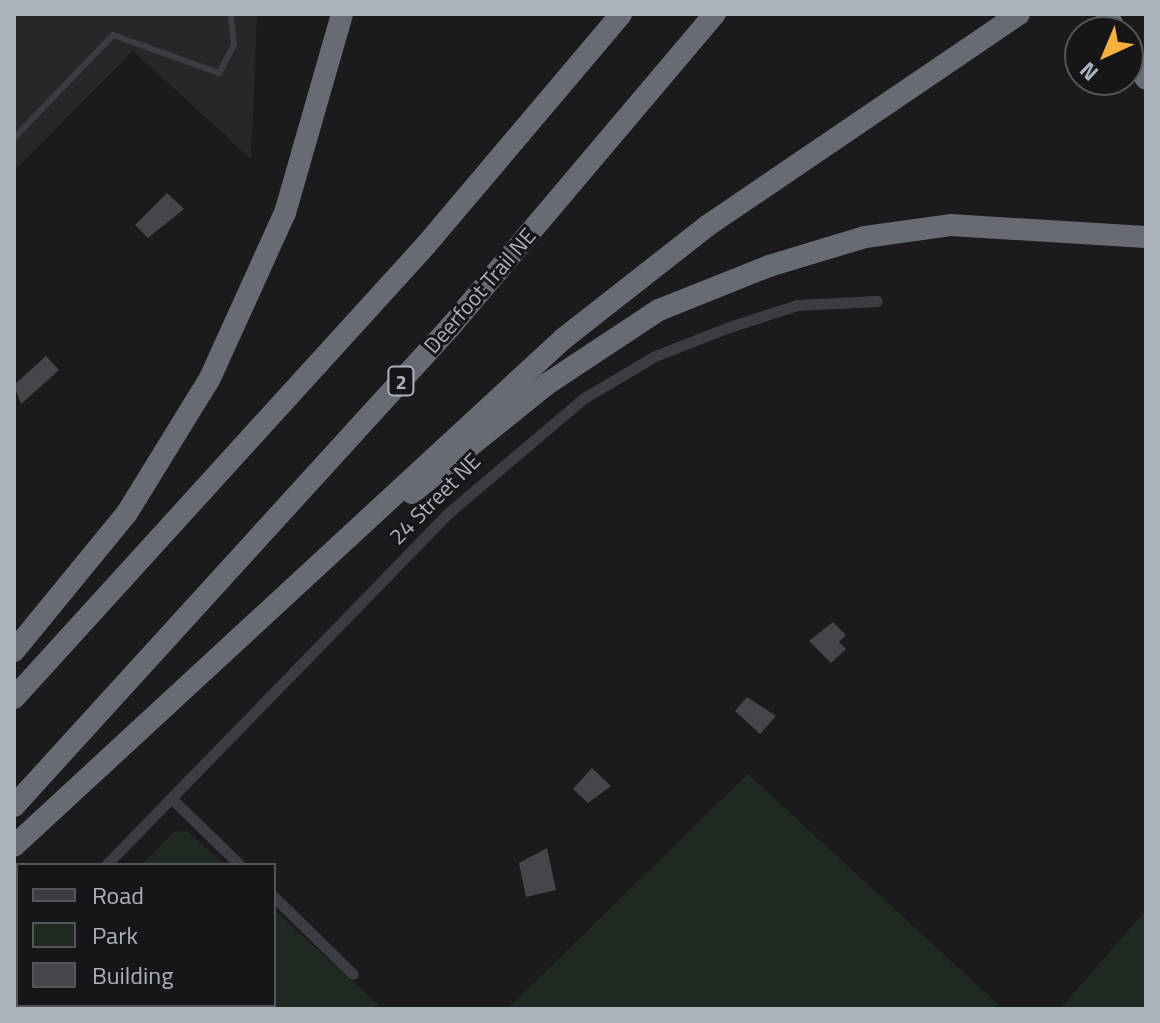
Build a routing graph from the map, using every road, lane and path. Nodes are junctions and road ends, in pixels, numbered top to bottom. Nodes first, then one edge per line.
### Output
1 (231, 14) edge
2 (327, 14) edge
3 (342, 14) edge
4 (621, 14) edge
5 (715, 14) edge
6 (1019, 14) edge
7 (311, 137) junction
8 (14, 138) edge
9 (1146, 237) edge
10 (877, 301) dead end
11 (279, 604) junction
12 (14, 651) edge
13 (19, 693) edge
14 (171, 798) junction
15 (14, 806) edge
16 (14, 846) edge
17 (108, 863) edge
18 (238, 863) edge
19 (276, 899) edge
20 (353, 974) dead end

1 - 8 lane
2 - 7 highway
3 - 7 highway
4 - 13 highway
5 - 15 highway, Deerfoot Trail NE / 2
6 - 11 highway
7 - 12 highway
9 - 11 highway
10 - 14 street, 24 Street NE
11 - 16 highway
14 - 17 street, 24 Street NE
14 - 18 street
19 - 20 street

